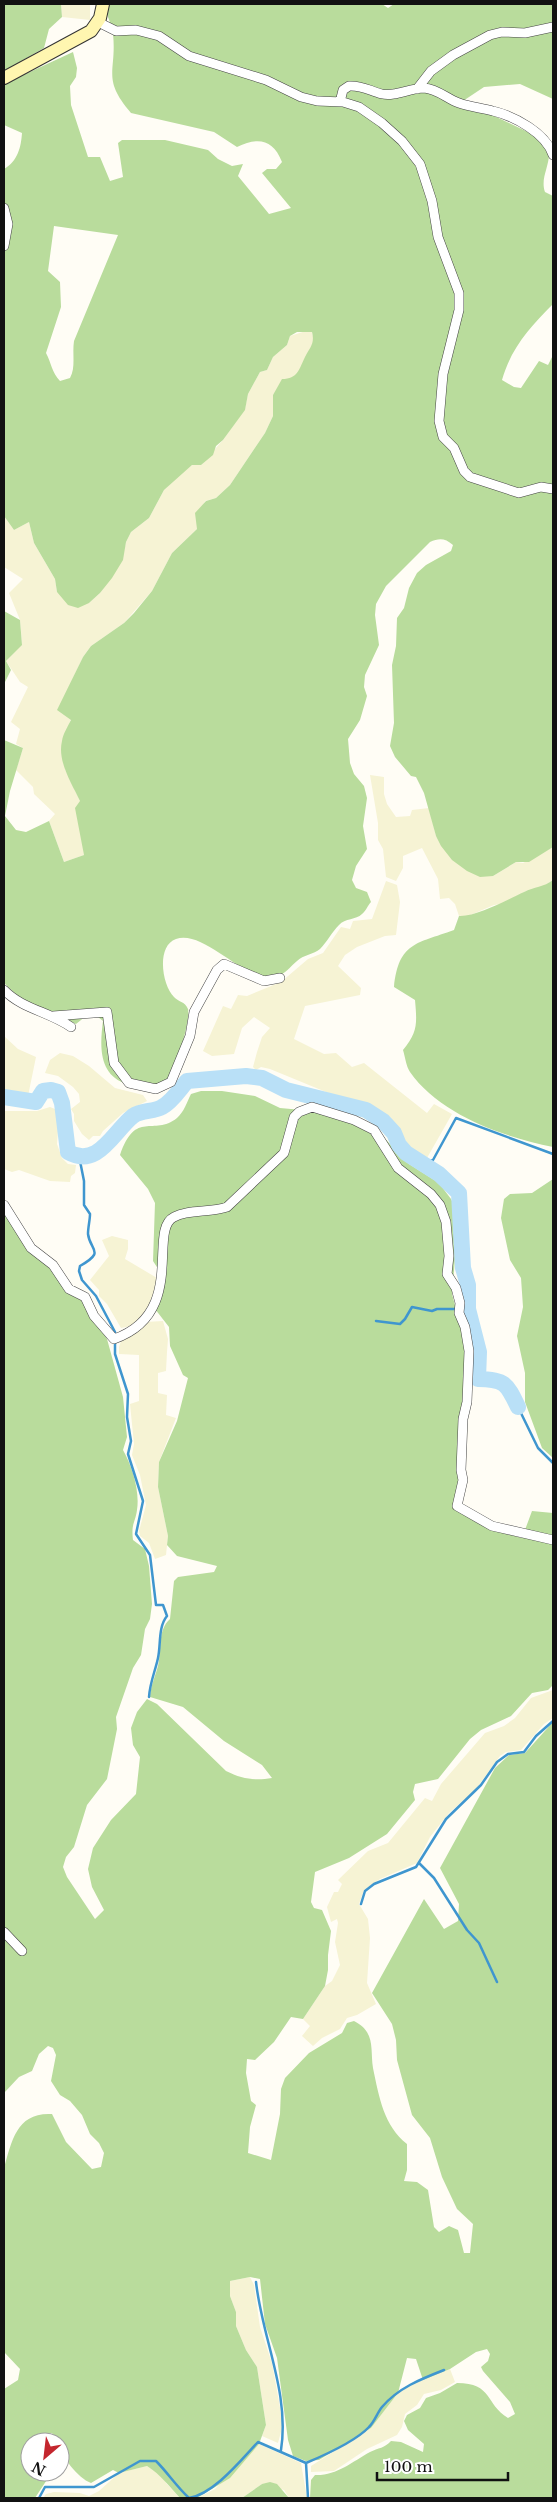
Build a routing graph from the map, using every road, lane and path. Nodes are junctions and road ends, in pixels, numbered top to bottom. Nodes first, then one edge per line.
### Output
1 (103, 4) edge
2 (98, 22) junction
3 (553, 27) edge
4 (4, 78) edge
5 (417, 89) junction
6 (340, 102) junction
7 (553, 155) edge
8 (4, 208) edge
9 (4, 246) edge
10 (553, 489) edge
11 (280, 978) dead end
12 (4, 990) edge
13 (52, 1016) junction
14 (71, 1027) dead end
15 (4, 1205) edge
16 (553, 1540) edge
17 (4, 1932) edge
18 (22, 1951) dead end

1 - 2 street
2 - 4 street
2 - 6 street
3 - 5 street
5 - 6 street
5 - 7 street
6 - 10 street
8 - 9 street
11 - 13 street
12 - 13 street
13 - 14 street
15 - 16 street
17 - 18 street

